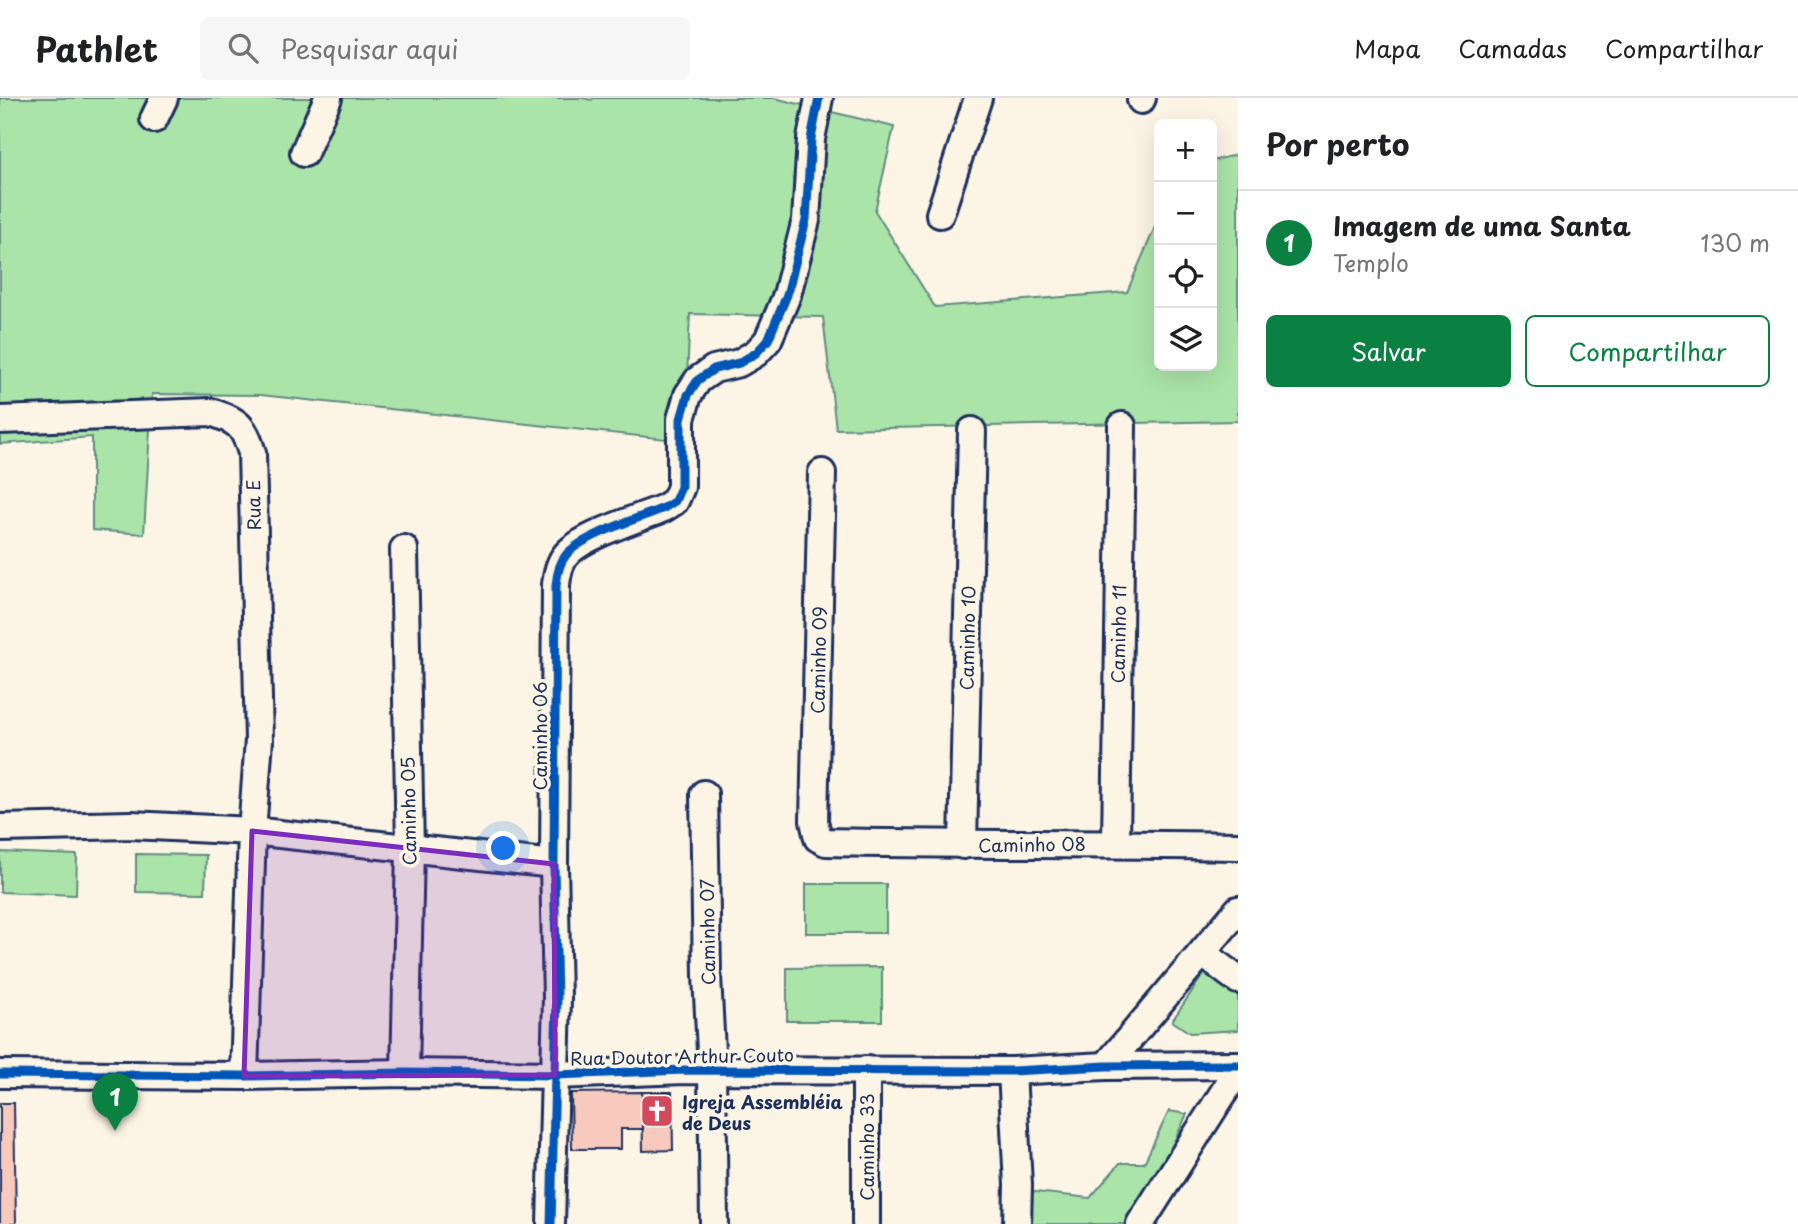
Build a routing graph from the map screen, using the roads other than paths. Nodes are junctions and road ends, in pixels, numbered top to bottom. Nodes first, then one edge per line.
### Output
1 (328, 98) edge
2 (819, 98) edge
3 (978, 98) edge
4 (304, 153) dead end
5 (940, 214) dead end
6 (0, 420) edge
7 (1122, 426) dead end
8 (972, 431) dead end
9 (822, 473) dead end
10 (404, 549) dead end
11 (704, 794) dead end
12 (0, 828) edge
13 (252, 831) junction
14 (826, 842) joint
15 (1116, 842) junction
16 (963, 845) junction
17 (1238, 846) edge
18 (410, 849) junction
19 (554, 864) junction
20 (1238, 910) edge
21 (1202, 953) junction
22 (1238, 980) edge
23 (1106, 1066) junction
24 (1238, 1068) edge
25 (712, 1070) junction
26 (866, 1070) junction
27 (1012, 1071) junction
28 (405, 1073) junction
29 (0, 1074) edge
30 (555, 1074) junction
31 (244, 1076) junction
32 (551, 1224) edge
33 (714, 1224) edge
34 (866, 1224) edge
35 (1017, 1224) edge
36 (1140, 1224) edge

1 - 4 street
2 - 19 street, Caminho 06
3 - 5 street
6 - 13 street, Rua E
7 - 15 street, Caminho 11
8 - 16 street, Caminho 10
9 - 14 street, Caminho 09
10 - 18 street, Caminho 05
11 - 25 street, Caminho 07
12 - 13 street
13 - 18 street
13 - 31 street, Rua E
14 - 16 street, Caminho 08
15 - 16 street, Caminho 08
15 - 17 street, Caminho 08
18 - 19 street
18 - 28 street, Caminho 05
19 - 30 street, Caminho 06
20 - 21 street
21 - 22 street
21 - 23 street
23 - 24 street, Rua Doutor Arthur Couto
23 - 27 street, Rua Doutor Arthur Couto
24 - 36 street
25 - 26 street, Rua Doutor Arthur Couto
25 - 30 street, Rua Doutor Arthur Couto
25 - 33 street, Caminho 07
26 - 27 street, Rua Doutor Arthur Couto
26 - 34 street, Caminho 33
27 - 35 street
28 - 30 street, Rua Doutor Arthur Couto
28 - 31 street, Rua Doutor Arthur Couto
29 - 31 street, Rua Doutor Arthur Couto
30 - 32 street, Caminho 06

